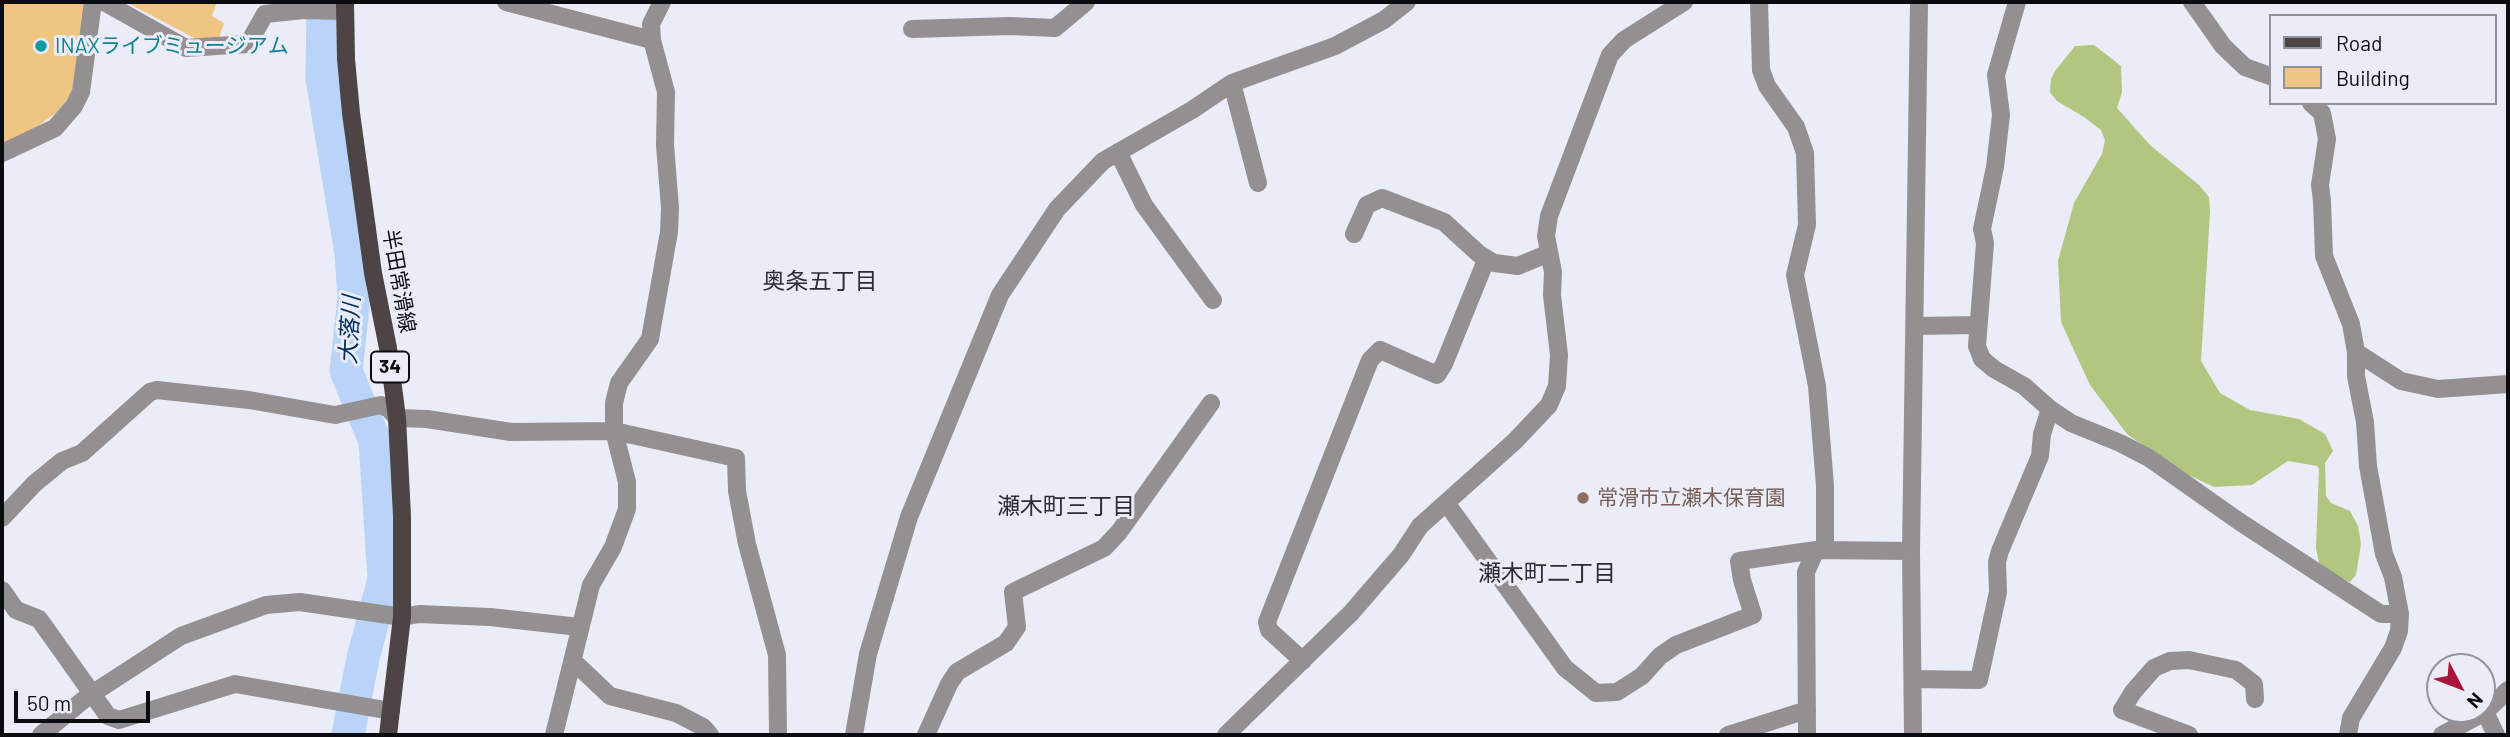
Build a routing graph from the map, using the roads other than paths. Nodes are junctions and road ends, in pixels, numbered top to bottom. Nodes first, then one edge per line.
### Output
1 (93, 2) edge
2 (104, 2) edge
3 (506, 2) edge
4 (662, 2) edge
5 (1086, 2) edge
6 (1407, 2) edge
7 (1684, 2) edge
8 (1759, 2) edge
9 (1919, 2) edge
10 (2017, 2) edge
11 (2192, 2) edge
12 (340, 8) edge
13 (912, 29) dead end
14 (652, 40) junction
15 (2268, 75) edge
16 (1231, 83) junction
17 (2313, 105) edge
18 (1118, 152) junction
19 (2, 153) edge
20 (1258, 183) dead end
21 (1354, 234) dead end
22 (1549, 253) junction
23 (1486, 260) junction
24 (1213, 300) dead end
25 (1978, 325) junction
26 (1915, 326) junction
27 (2356, 352) junction
28 (2508, 384) edge
29 (1211, 403) dead end
30 (2050, 409) junction
31 (397, 418) junction
32 (614, 431) junction
33 (1447, 504) junction
34 (2, 518) edge
35 (1821, 550) junction
36 (1911, 551) junction
37 (2, 590) edge
38 (2400, 614) junction
39 (402, 617) junction
40 (579, 627) junction
41 (1303, 661) junction
42 (573, 662) junction
43 (1913, 679) junction
44 (92, 693) junction
45 (2255, 699) dead end
46 (1807, 710) junction
47 (391, 711) junction
48 (2464, 723) edge
49 (41, 735) edge
50 (388, 735) edge
51 (554, 735) edge
52 (710, 735) edge
53 (778, 735) edge
54 (855, 735) edge
55 (926, 735) edge
56 (1226, 735) edge
57 (1728, 735) edge
58 (1807, 735) edge
59 (1913, 735) edge
60 (2189, 735) edge
61 (2348, 735) edge
62 (2442, 735) edge

1 - 19 street
2 - 12 street
3 - 14 street
4 - 14 street
5 - 13 street
6 - 16 street
7 - 22 street
8 - 35 street
9 - 26 street
10 - 25 street
11 - 15 street
12 - 31 main road, 半田常滑線 / 34
14 - 32 street
16 - 18 street
16 - 20 street
17 - 27 street
18 - 24 street
18 - 54 street
21 - 23 street
22 - 23 street
22 - 33 street
23 - 41 street
25 - 26 street
25 - 30 street
26 - 36 street
27 - 28 street
27 - 38 street
29 - 55 street
30 - 38 street
30 - 43 street
31 - 32 street
31 - 34 street
31 - 39 main road, 半田常滑線 / 34
32 - 40 street
32 - 53 street
33 - 35 street
33 - 41 street
35 - 36 street
35 - 46 street
36 - 43 street
37 - 44 street
38 - 61 street
39 - 40 street
39 - 44 street
39 - 47 main road, 半田常滑線 / 34
40 - 42 street
41 - 56 street
42 - 51 street
42 - 52 street
43 - 59 street
44 - 47 street
44 - 49 street
45 - 60 street
46 - 57 street
46 - 58 street
47 - 50 main road, 半田常滑線 / 34
48 - 62 street

